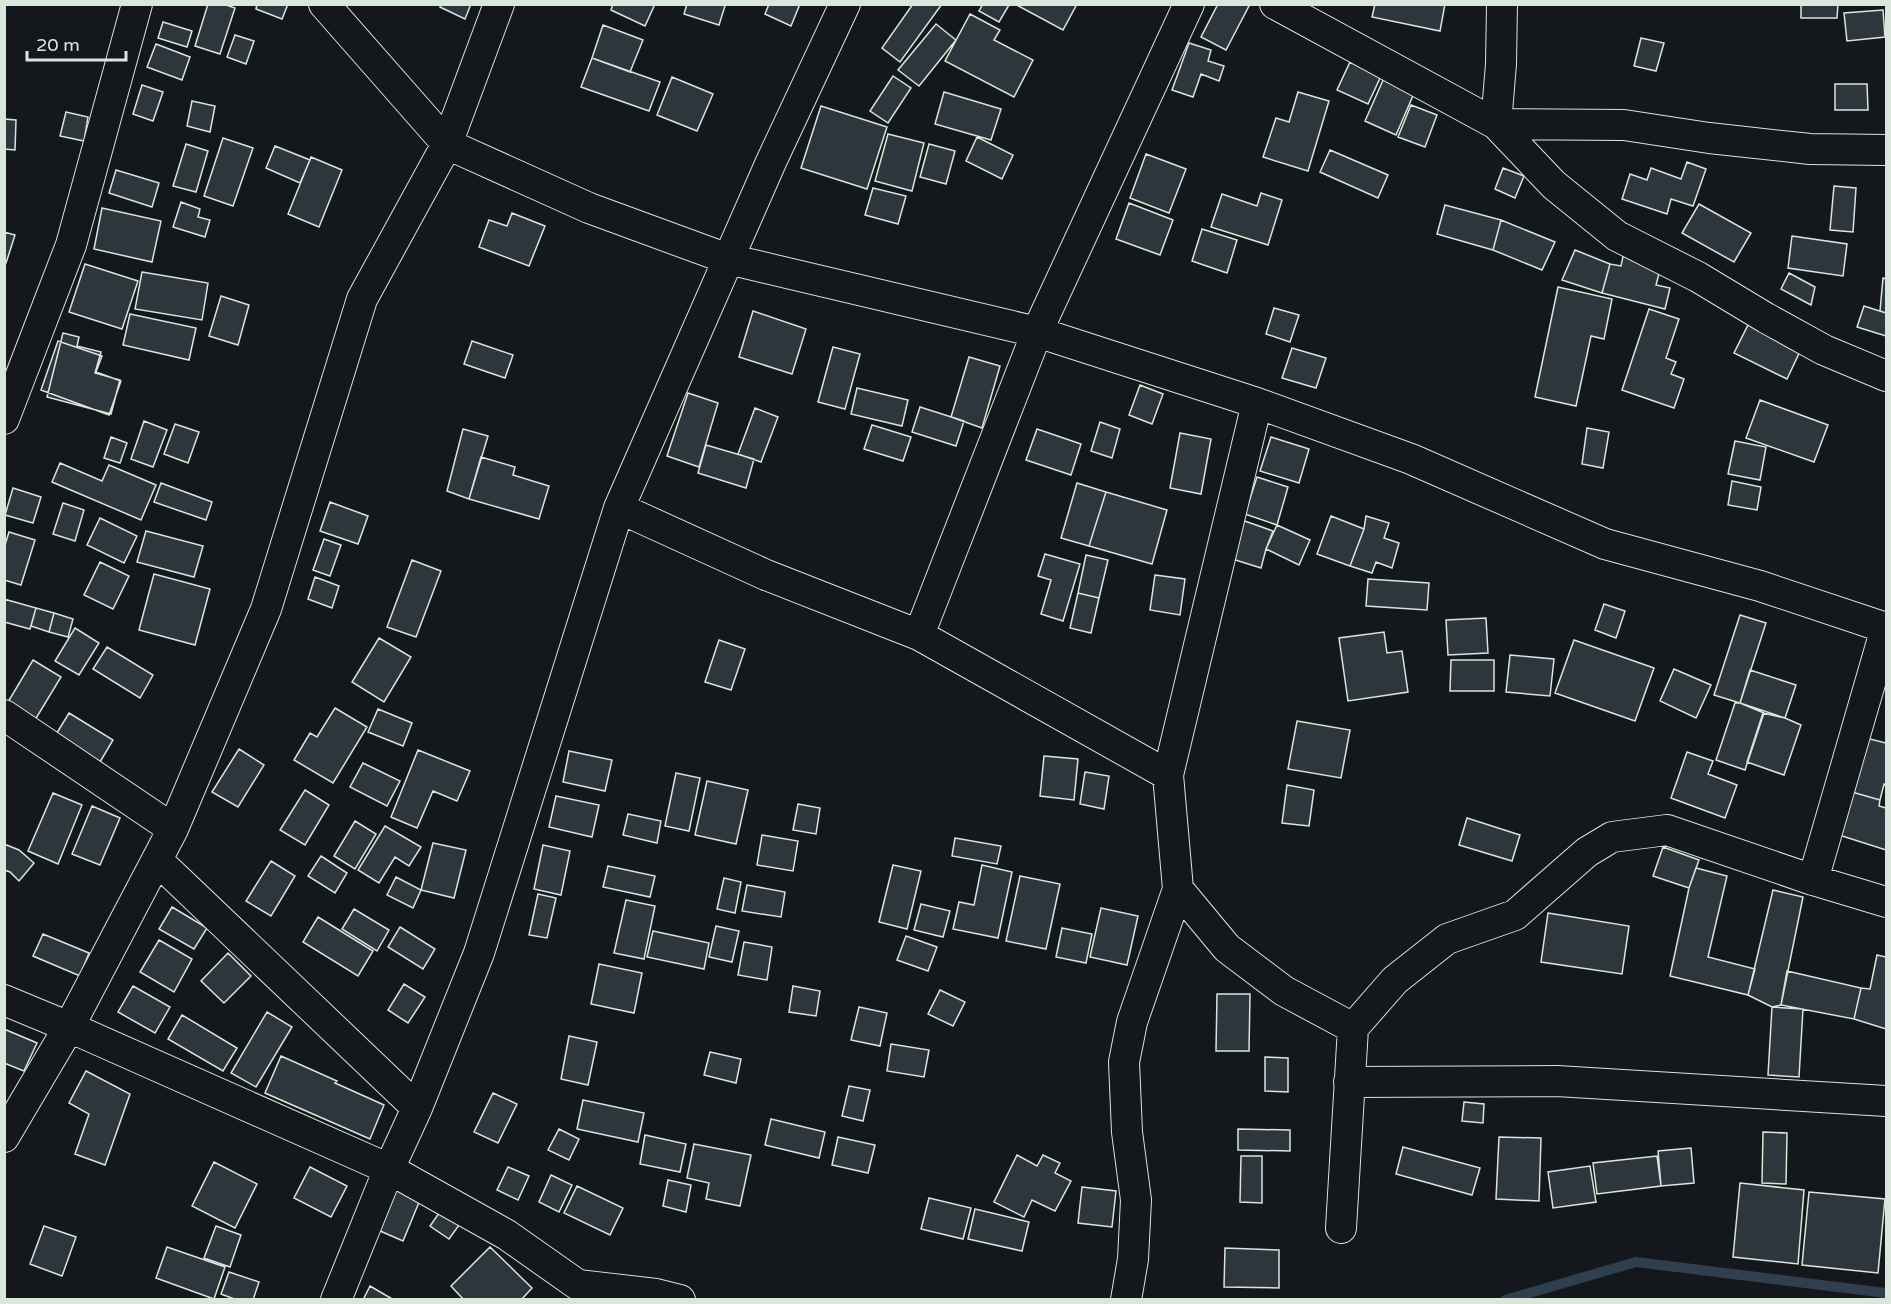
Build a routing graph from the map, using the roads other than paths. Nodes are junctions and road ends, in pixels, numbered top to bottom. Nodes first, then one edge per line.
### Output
1 (137, 4) edge
2 (324, 4) edge
3 (499, 4) edge
4 (845, 4) edge
5 (1189, 4) edge
6 (1275, 4) edge
7 (1502, 4) edge
8 (1496, 124) junction
9 (447, 144) junction
10 (1887, 150) edge
11 (728, 258) junction
12 (1037, 332) junction
13 (1887, 376) edge
14 (1257, 403) junction
15 (4, 419) edge
16 (619, 508) junction
17 (1886, 628) edge
18 (919, 635) junction
19 (4, 716) edge
20 (1168, 775) junction
21 (173, 829) junction
22 (157, 860) junction
23 (1813, 880) junction
24 (1178, 889) junction
25 (1887, 902) edge
26 (4, 1000) edge
27 (69, 1027) junction
28 (1353, 1028) junction
29 (1349, 1082) junction
30 (1887, 1101) edge
31 (417, 1108) junction
32 (4, 1137) edge
33 (389, 1168) junction
34 (1341, 1228) dead end
35 (579, 1292) edge
36 (336, 1299) edge
37 (680, 1299) edge
38 (1126, 1299) edge

1 - 15 street
2 - 9 street
3 - 9 street
4 - 11 street
5 - 12 street
6 - 8 street
7 - 8 street
8 - 10 street
8 - 13 street
9 - 11 street
9 - 21 street
11 - 12 street
11 - 16 street
12 - 14 street
12 - 18 street
14 - 17 street
14 - 20 street
16 - 18 street
16 - 31 street
17 - 23 street
18 - 20 street
19 - 21 street
20 - 24 street
21 - 22 street
22 - 27 street
22 - 31 street
23 - 25 street
23 - 28 street
24 - 28 street
24 - 38 street
26 - 27 street
27 - 32 street
27 - 33 street
28 - 29 street
29 - 30 street
29 - 34 street
31 - 33 street
33 - 35 street
33 - 36 street
35 - 37 street

